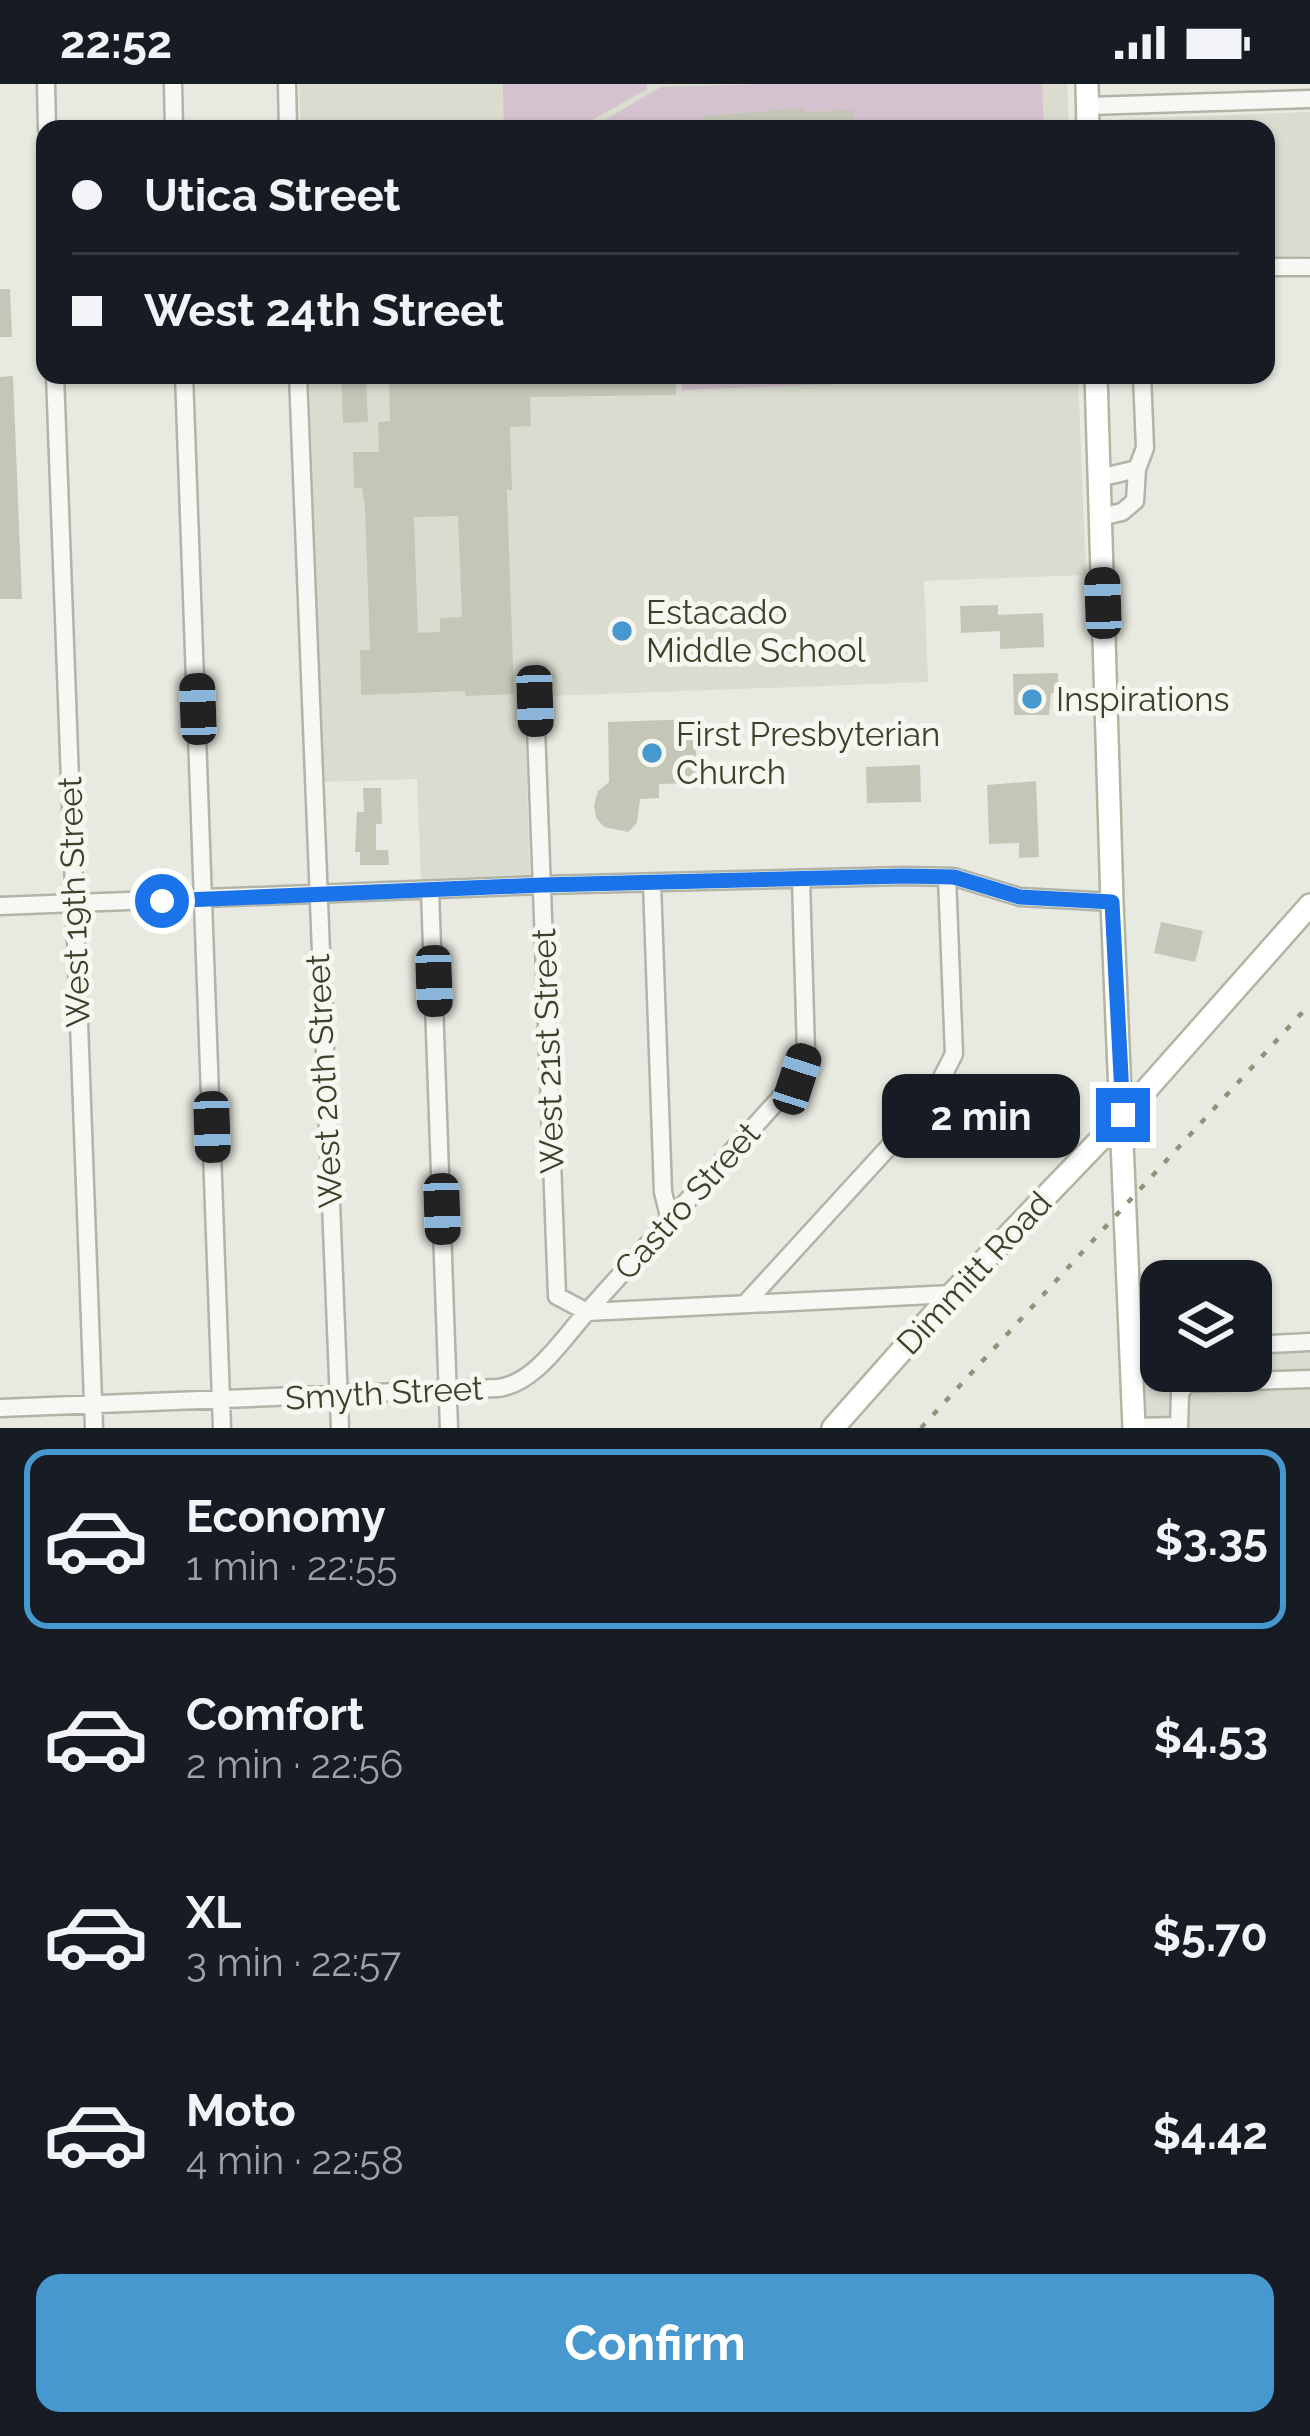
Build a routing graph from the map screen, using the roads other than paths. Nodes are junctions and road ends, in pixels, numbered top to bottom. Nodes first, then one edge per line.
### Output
1 (46, 84) edge
2 (173, 84) edge
3 (287, 84) edge
4 (1268, 92) edge
5 (1310, 99) edge
6 (1088, 106) edge
7 (47, 120) edge
8 (174, 120) edge
9 (288, 120) edge
10 (1310, 267) edge
11 (1275, 268) edge
12 (55, 384) edge
13 (184, 384) edge
14 (298, 384) edge
15 (1096, 384) edge
16 (1142, 384) edge
17 (1137, 469) junction
18 (1099, 478) junction
19 (1100, 517) junction
20 (535, 701) dead end
21 (947, 877) junction
22 (801, 880) junction
23 (652, 883) junction
24 (542, 885) junction
25 (430, 890) junction
26 (316, 896) junction
27 (205, 899) junction
28 (1112, 902) junction
29 (74, 904) junction
30 (1310, 905) edge
31 (0, 906) edge
32 (1123, 1115) junction
33 (670, 1220) junction
34 (952, 1294) junction
35 (745, 1304) junction
36 (587, 1312) junction
37 (1310, 1342) edge
38 (1272, 1344) edge
39 (1140, 1349) edge
40 (1131, 1350) junction
41 (1310, 1379) edge
42 (448, 1391) junction
43 (339, 1396) junction
44 (221, 1400) junction
45 (93, 1406) junction
46 (0, 1408) edge
47 (1179, 1427) edge
48 (94, 1428) edge
49 (222, 1428) edge
50 (340, 1428) edge
51 (449, 1428) edge
52 (832, 1428) edge
53 (1134, 1428) edge

1 - 7 street
2 - 8 street
3 - 9 street
4 - 5 street
4 - 6 street
10 - 11 street
12 - 29 street, West 19th Street
13 - 27 street
14 - 26 street, West 20th Street
15 - 18 main road
16 - 17 street
17 - 18 street
17 - 19 street
18 - 19 main road
19 - 28 main road
20 - 24 street, West 21st Street
21 - 22 street
21 - 28 street
21 - 35 street
22 - 23 street
22 - 33 street, Castro Street
23 - 24 street
23 - 33 street
24 - 25 street
24 - 36 street, West 21st Street
25 - 26 street
25 - 42 street
26 - 27 street
26 - 43 street, West 20th Street
27 - 29 street
27 - 44 street
28 - 32 main road
29 - 31 street
29 - 45 street, West 19th Street
30 - 32 main road, Dimmitt Road
32 - 34 main road, Dimmitt Road
32 - 40 main road
33 - 36 street, Castro Street
34 - 35 street
34 - 52 main road, Dimmitt Road
35 - 36 street
36 - 42 street, Smyth Street
37 - 38 street
39 - 40 street
40 - 53 main road
41 - 47 street
42 - 43 street, Smyth Street
42 - 51 street
43 - 44 street, Smyth Street
43 - 50 street, West 20th Street
44 - 45 street, Smyth Street
44 - 49 street
45 - 46 street, Smyth Street
45 - 48 street, West 19th Street
47 - 53 street

